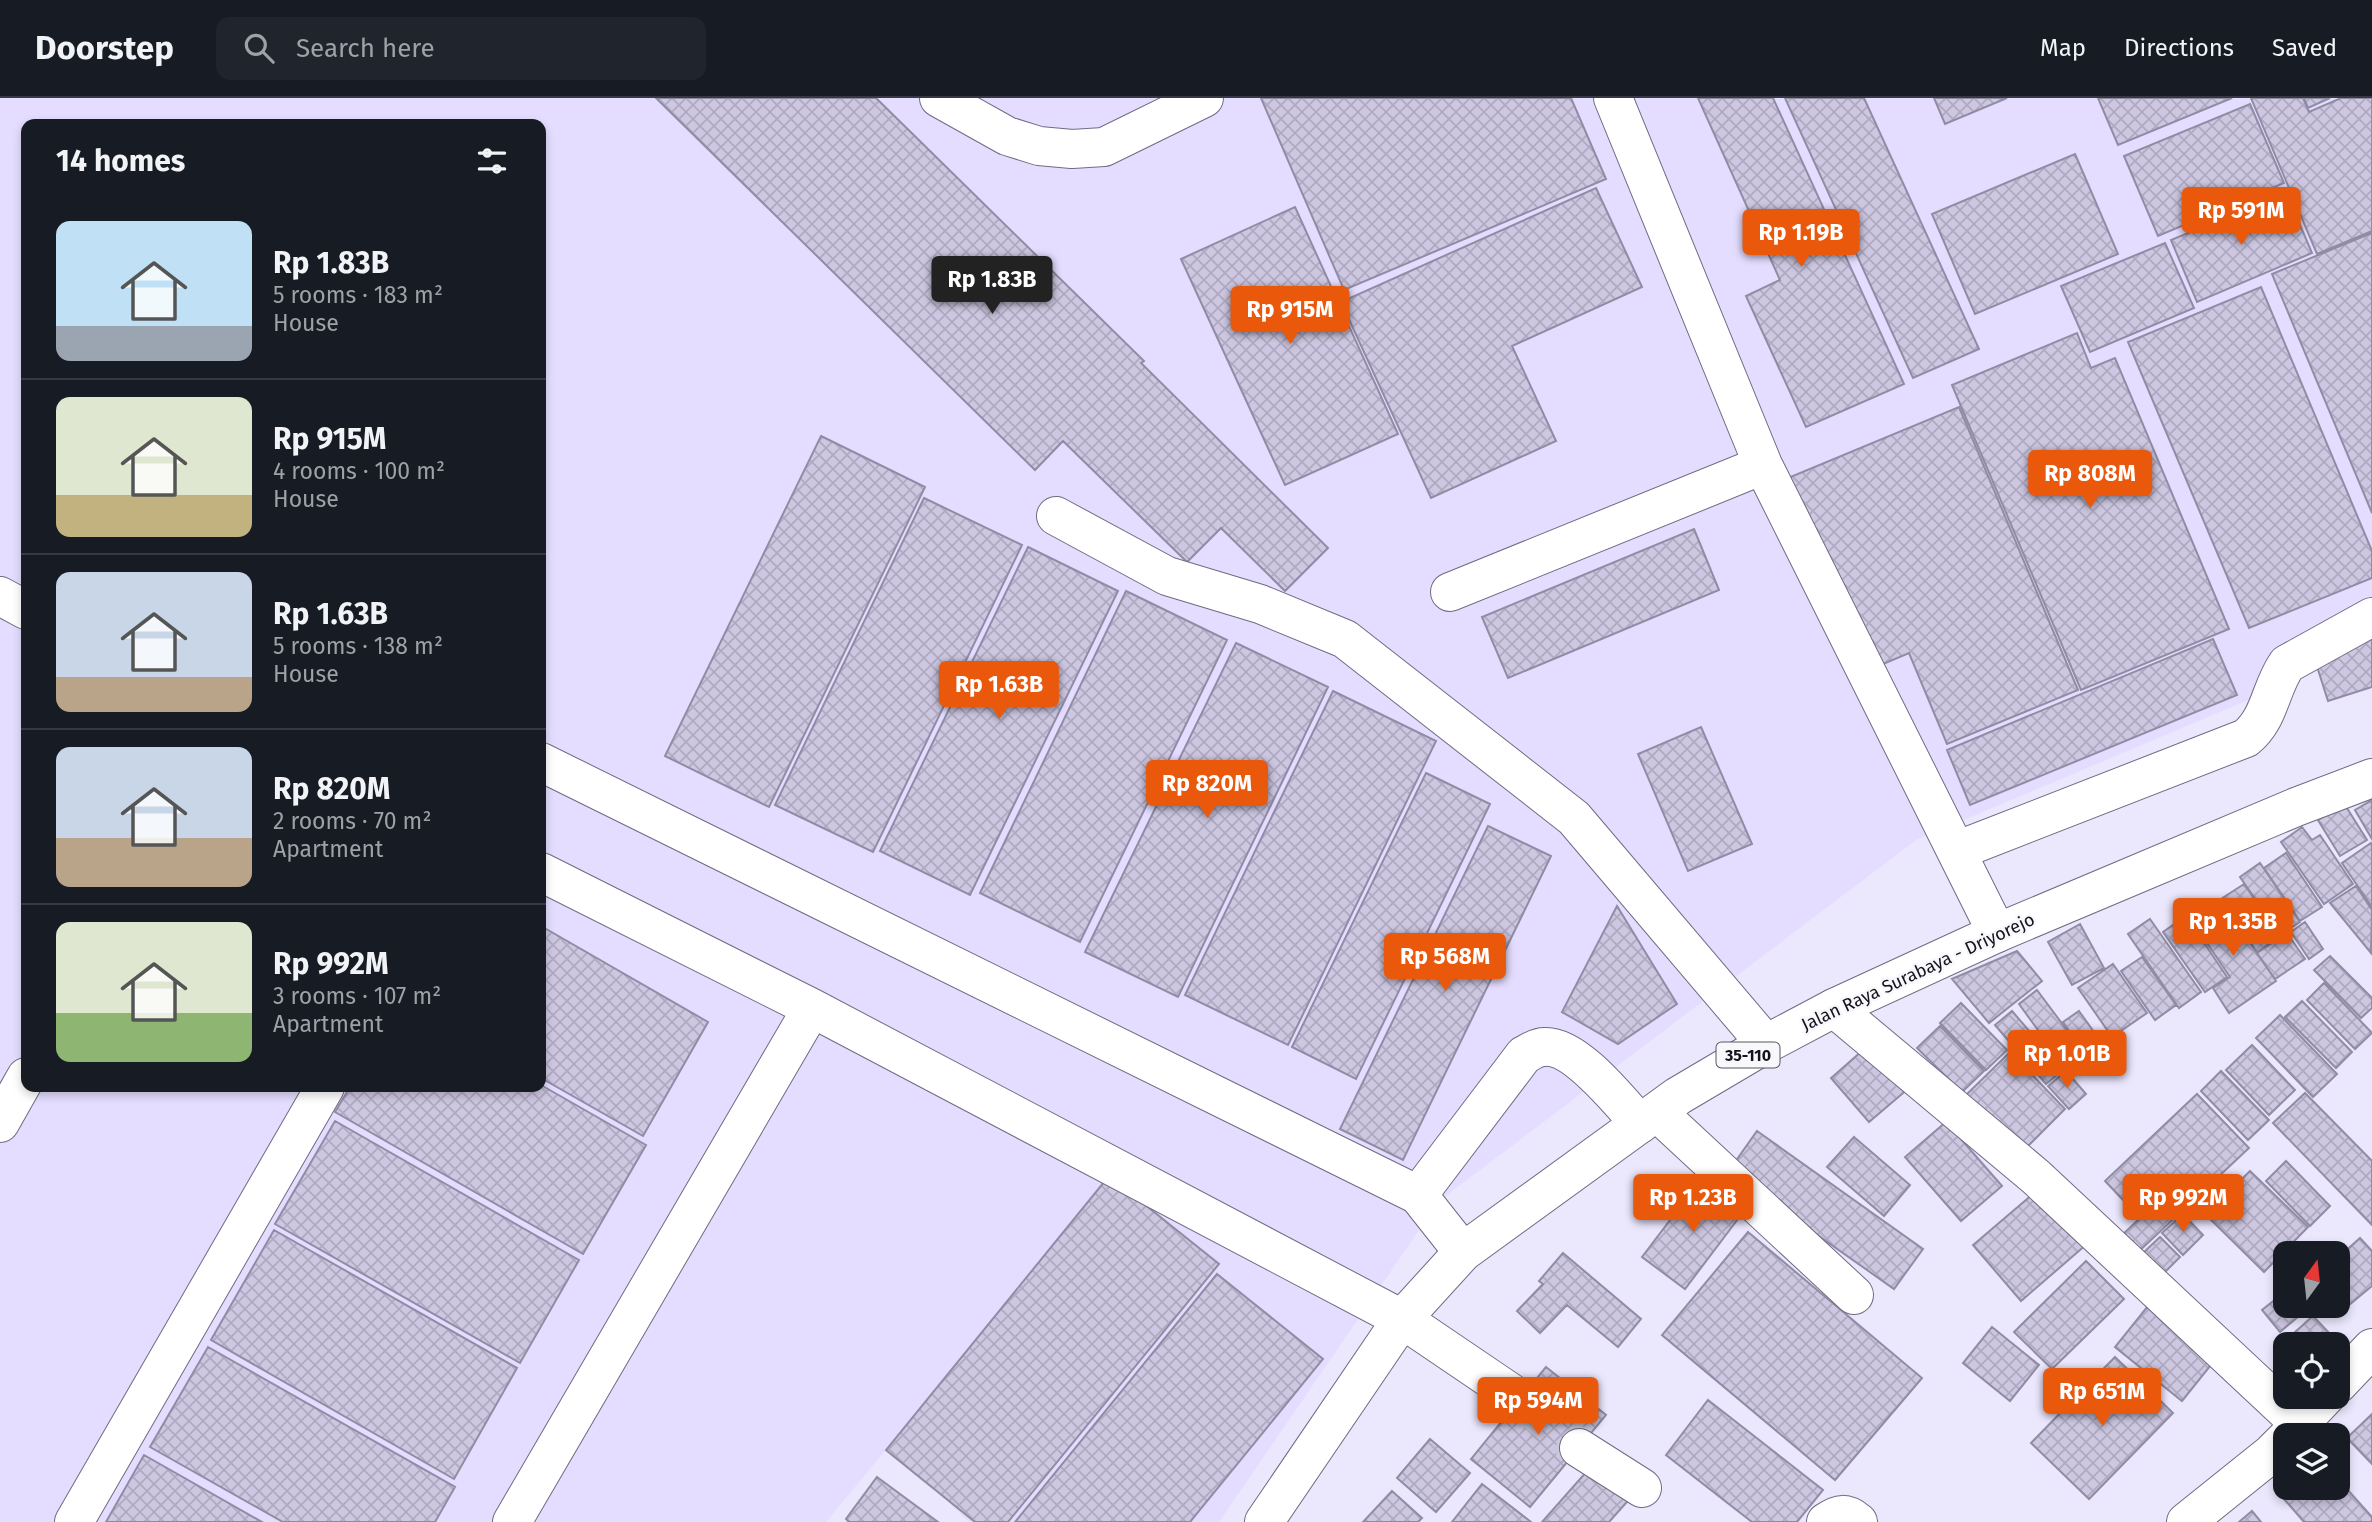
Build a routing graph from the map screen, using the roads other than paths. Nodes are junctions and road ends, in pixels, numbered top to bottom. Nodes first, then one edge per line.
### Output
1 (939, 98) edge
2 (1204, 98) edge
3 (1613, 98) edge
4 (1763, 465) junction
5 (1056, 516) dead end
6 (1450, 592) dead end
7 (0, 596) edge
8 (21, 607) edge
9 (2372, 617) edge
10 (546, 764) edge
11 (2372, 778) edge
12 (1956, 851) junction
13 (546, 875) edge
14 (1997, 933) junction
15 (811, 1008) junction
16 (1834, 1008) junction
17 (1766, 1044) junction
18 (21, 1086) edge
19 (322, 1092) edge
20 (1648, 1118) junction
21 (0, 1123) edge
22 (1418, 1195) junction
23 (1463, 1252) junction
24 (1854, 1295) dead end
25 (1402, 1319) junction
26 (2372, 1348) edge
27 (2350, 1371) edge
28 (1520, 1399) tunnel mouth
29 (2314, 1409) edge
30 (2282, 1423) edge
31 (2301, 1423) edge
32 (1579, 1448) tunnel mouth
33 (2273, 1452) edge
34 (1642, 1488) dead end
35 (74, 1522) edge
36 (512, 1522) edge
37 (1264, 1522) edge
38 (1826, 1522) edge
39 (1858, 1522) edge
40 (2186, 1522) edge

1 - 2 main road
3 - 4 main road
4 - 6 main road
4 - 12 main road
5 - 17 main road
7 - 8 main road
9 - 12 main road
10 - 22 main road
11 - 14 main road, Jalan Raya Surabaya - Driyorejo / 35-110
12 - 14 main road
13 - 15 main road
14 - 16 main road, Jalan Raya Surabaya - Driyorejo / 35-110
15 - 25 main road
15 - 36 main road
16 - 17 main road, Jalan Raya Surabaya - Driyorejo / 35-110
16 - 30 main road
17 - 20 main road, Jalan Raya Surabaya - Driyorejo / 35-110
18 - 21 main road
19 - 35 main road
20 - 22 main road
20 - 23 main road, Jalan Raya Surabaya - Driyorejo / 35-110
20 - 24 main road
22 - 23 main road
23 - 25 main road, Jalan Raya Surabaya - Driyorejo / 35-110
25 - 28 main road
25 - 37 main road, Jalan Raya Surabaya - Driyorejo / 35-110
26 - 27 main road
29 - 31 main road
32 - 34 main road
33 - 40 main road
38 - 39 main road

